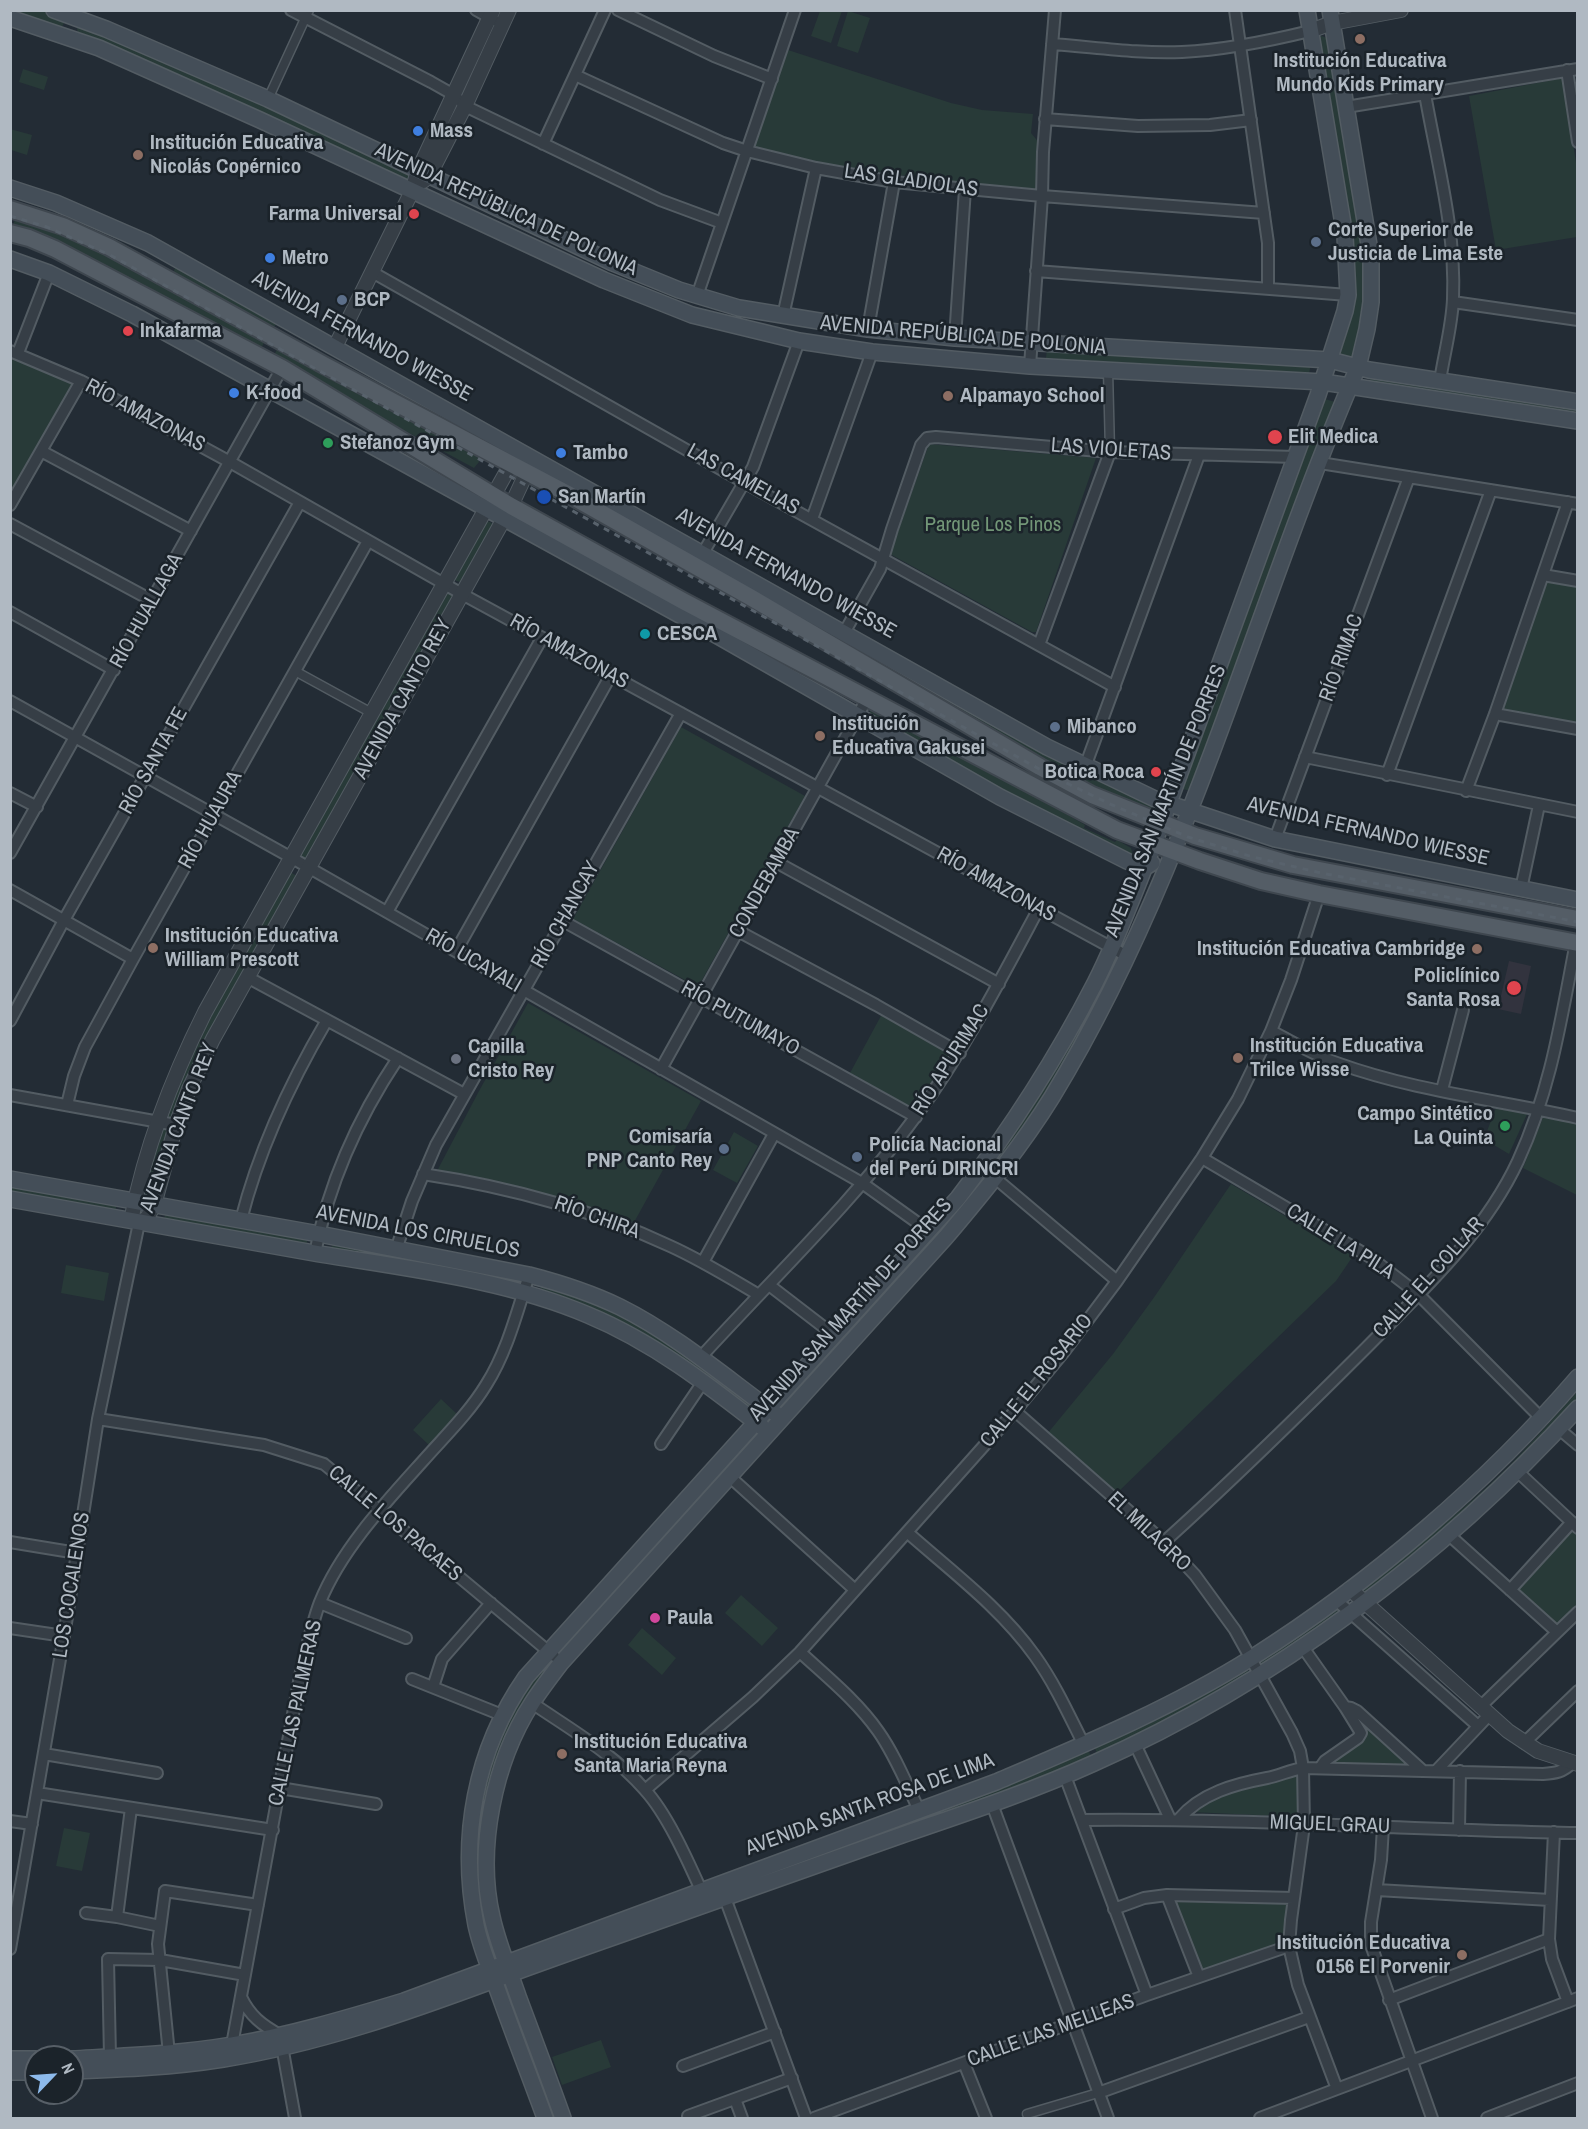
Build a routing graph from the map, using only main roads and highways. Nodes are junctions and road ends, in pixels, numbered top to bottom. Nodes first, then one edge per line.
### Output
1 (54, 10) edge
2 (1307, 10) edge
3 (73, 13) edge
4 (1331, 16) edge
5 (10, 18) edge
6 (10, 188) edge
7 (10, 209) edge
8 (10, 233) edge
9 (10, 259) edge
10 (1330, 360) junction
11 (1358, 367) junction
12 (1323, 382) junction
13 (1349, 386) junction
14 (1578, 402) edge
15 (1578, 421) edge
16 (514, 457) junction
17 (529, 466) junction
18 (489, 501) junction
19 (507, 512) junction
20 (1168, 804) junction
21 (1189, 811) junction
22 (1161, 824) junction
23 (1182, 831) junction
24 (1154, 844) junction
25 (1174, 851) junction
26 (1144, 868) junction
27 (1136, 888) junction
28 (1154, 896) junction
29 (1578, 900) edge
30 (1578, 919) edge
31 (1577, 943) edge
32 (10, 1179) edge
33 (10, 1199) edge
34 (1578, 1377) edge
35 (768, 1408) junction
36 (1578, 1408) edge
37 (782, 1419) junction
38 (756, 1422) junction
39 (769, 1432) junction
40 (639, 1551) junction
41 (652, 1562) junction
42 (577, 1618) junction
43 (591, 1630) junction
44 (480, 1771) junction
45 (498, 1775) junction
46 (470, 1824) junction
47 (489, 1826) junction
48 (508, 1968) junction
49 (492, 1974) junction
50 (281, 2041) junction
51 (84, 2058) edge
52 (84, 2070) edge
53 (545, 2118) edge
54 (564, 2118) edge

1 - 3 main road, AVENIDA REPÚBLICA DE POLONIA
2 - 10 main road, AVENIDA SAN MARTÍN DE PORRES
3 - 10 main road, AVENIDA REPÚBLICA DE POLONIA
4 - 11 main road, AVENIDA SAN MARTÍN DE PORRES
5 - 12 main road, AVENIDA REPÚBLICA DE POLONIA
6 - 16 main road, AVENIDA FERNANDO WIESSE
7 - 16 main road, AVENIDA FERNANDO WIESSE
8 - 18 main road
9 - 18 main road
10 - 11 main road, AVENIDA REPÚBLICA DE POLONIA
10 - 12 main road, AVENIDA SAN MARTÍN DE PORRES
11 - 13 main road, AVENIDA SAN MARTÍN DE PORRES
11 - 14 main road, AVENIDA REPÚBLICA DE POLONIA
12 - 13 main road, AVENIDA REPÚBLICA DE POLONIA
12 - 20 main road, AVENIDA SAN MARTÍN DE PORRES
13 - 15 main road, AVENIDA REPÚBLICA DE POLONIA
13 - 21 main road, AVENIDA SAN MARTÍN DE PORRES
16 - 17 main road, AVENIDA FERNANDO WIESSE
17 - 20 main road, AVENIDA FERNANDO WIESSE
17 - 22 main road, AVENIDA FERNANDO WIESSE
18 - 19 main road
19 - 24 main road
19 - 26 main road
20 - 21 main road, AVENIDA FERNANDO WIESSE
20 - 22 main road, AVENIDA SAN MARTÍN DE PORRES
21 - 23 main road, AVENIDA SAN MARTÍN DE PORRES
21 - 29 main road, AVENIDA FERNANDO WIESSE
22 - 23 main road, AVENIDA FERNANDO WIESSE
22 - 24 main road, AVENIDA SAN MARTÍN DE PORRES
23 - 25 main road, AVENIDA SAN MARTÍN DE PORRES
23 - 30 main road, AVENIDA FERNANDO WIESSE
24 - 25 main road
24 - 26 main road, AVENIDA SAN MARTÍN DE PORRES
25 - 26 main road
25 - 28 main road, AVENIDA SAN MARTÍN DE PORRES
25 - 31 main road
26 - 27 main road, AVENIDA SAN MARTÍN DE PORRES
27 - 28 main road
27 - 35 main road, AVENIDA SAN MARTÍN DE PORRES
28 - 37 main road, AVENIDA SAN MARTÍN DE PORRES
32 - 35 main road, AVENIDA LOS CIRUELOS
33 - 38 main road, AVENIDA LOS CIRUELOS
34 - 48 main road, AVENIDA SANTA ROSA DE LIMA
35 - 37 main road, AVENIDA LOS CIRUELOS
35 - 38 main road, AVENIDA SAN MARTÍN DE PORRES
36 - 48 main road, AVENIDA SANTA ROSA DE LIMA
37 - 39 main road, AVENIDA SAN MARTÍN DE PORRES
38 - 39 main road, AVENIDA LOS CIRUELOS
38 - 40 main road, AVENIDA SAN MARTÍN DE PORRES
39 - 41 main road, AVENIDA SAN MARTÍN DE PORRES
40 - 41 main road
40 - 42 main road, AVENIDA SAN MARTÍN DE PORRES
41 - 43 main road, AVENIDA SAN MARTÍN DE PORRES
42 - 43 main road
42 - 44 main road, AVENIDA SAN MARTÍN DE PORRES
43 - 45 main road, AVENIDA SAN MARTÍN DE PORRES
44 - 45 main road
44 - 46 main road, AVENIDA SAN MARTÍN DE PORRES
45 - 47 main road, AVENIDA SAN MARTÍN DE PORRES
46 - 47 main road
46 - 49 main road, AVENIDA SAN MARTÍN DE PORRES
47 - 48 main road, AVENIDA SAN MARTÍN DE PORRES
48 - 49 main road, AVENIDA SANTA ROSA DE LIMA
48 - 54 main road, AVENIDA SAN MARTÍN DE PORRES
49 - 50 main road, AVENIDA SANTA ROSA DE LIMA
49 - 53 main road, AVENIDA SAN MARTÍN DE PORRES
50 - 51 main road, AVENIDA SANTA ROSA DE LIMA
50 - 52 main road, AVENIDA SANTA ROSA DE LIMA

